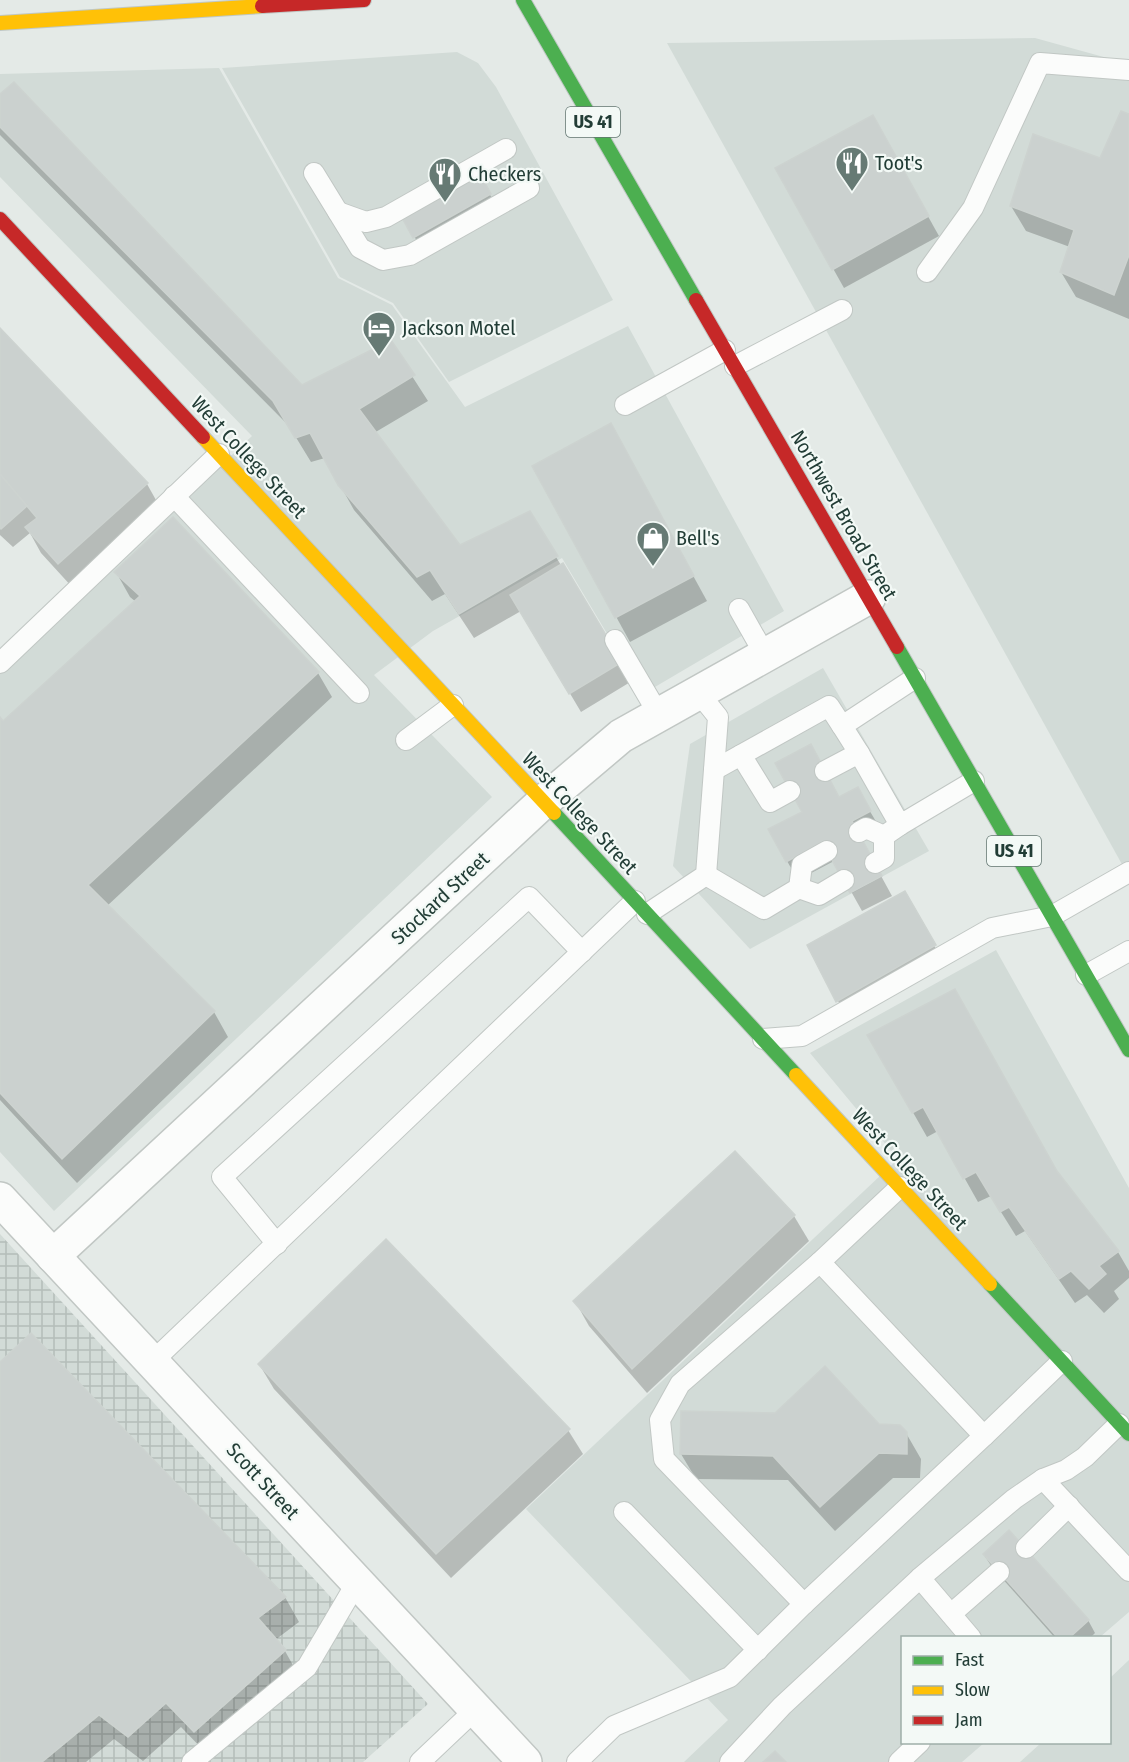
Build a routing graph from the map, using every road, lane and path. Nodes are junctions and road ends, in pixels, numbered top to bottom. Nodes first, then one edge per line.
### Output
1 (364, 0) edge
2 (523, 0) edge
3 (0, 23) edge
4 (1129, 70) edge
5 (506, 149) dead end
6 (314, 172) dead end
7 (529, 188) dead end
8 (338, 212) junction
9 (0, 219) edge
10 (927, 272) dead end
11 (842, 310) dead end
12 (730, 358) junction
13 (625, 405) dead end
14 (219, 454) junction
15 (174, 496) junction
16 (869, 597) junction
17 (739, 609) dead end
18 (615, 640) dead end
19 (765, 655) junction
20 (0, 663) edge
21 (915, 678) junction
22 (698, 692) junction
23 (359, 693) dead end
24 (453, 705) junction
25 (659, 715) junction
26 (842, 726) junction
27 (406, 740) dead end
28 (859, 753) junction
29 (741, 755) junction
30 (714, 770) junction
31 (825, 771) dead end
32 (974, 781) junction
33 (790, 791) dead end
34 (543, 802) junction
35 (892, 831) junction
36 (859, 832) dead end
37 (827, 851) dead end
38 (875, 863) dead end
39 (1129, 872) edge
40 (706, 875) junction
41 (844, 880) dead end
42 (799, 888) junction
43 (641, 908) junction
44 (1052, 916) junction
45 (1129, 951) edge
46 (582, 952) junction
47 (1086, 975) junction
48 (763, 1039) junction
49 (1129, 1050) edge
50 (900, 1187) junction
51 (0, 1200) edge
52 (277, 1244) junction
53 (53, 1256) junction
54 (820, 1262) junction
55 (1062, 1361) junction
56 (152, 1362) junction
57 (1124, 1429) edge
58 (984, 1436) junction
59 (1044, 1479) junction
60 (1069, 1506) junction
61 (624, 1512) dead end
62 (1026, 1548) dead end
63 (1129, 1571) edge
64 (999, 1572) dead end
65 (920, 1578) junction
66 (357, 1582) junction
67 (804, 1604) junction
68 (951, 1614) junction
69 (969, 1636) edge
70 (758, 1650) junction
71 (476, 1709) junction
72 (919, 1744) edge
73 (429, 1759) edge
74 (192, 1762) edge
75 (525, 1762) edge
76 (577, 1762) edge
77 (730, 1762) edge
78 (899, 1762) edge

1 - 3 street
2 - 12 street, Northwest Broad Street / US 41
4 - 10 lane
5 - 8 lane
6 - 8 lane
7 - 8 lane
9 - 14 street, West College Street
11 - 12 lane
12 - 13 lane
12 - 16 street, Northwest Broad Street / US 41
14 - 15 lane
14 - 24 street, West College Street
15 - 20 lane
15 - 23 lane
16 - 19 street, Stockard Street
16 - 21 street, Northwest Broad Street / US 41
17 - 19 lane
18 - 25 lane
19 - 22 street, Stockard Street
21 - 26 lane
21 - 32 street, Northwest Broad Street / US 41
22 - 25 street, Stockard Street
22 - 30 lane
24 - 27 lane
24 - 34 street, West College Street
25 - 34 street, Stockard Street
26 - 28 lane
26 - 29 lane
28 - 31 lane
28 - 35 lane
29 - 30 lane
29 - 33 lane
30 - 40 lane
32 - 35 lane
32 - 44 street, Northwest Broad Street / US 41
34 - 43 street, West College Street
34 - 53 street, Stockard Street
35 - 36 lane
35 - 38 lane
37 - 42 lane
39 - 44 lane
40 - 42 lane
40 - 43 lane
41 - 42 lane
43 - 46 lane
43 - 48 street, West College Street
44 - 47 street, Northwest Broad Street / US 41
44 - 48 lane
45 - 47 lane
46 - 52 lane
46 - 52 lane
47 - 49 street, Northwest Broad Street / US 41
48 - 50 street, West College Street
50 - 54 lane
50 - 55 street, West College Street
51 - 53 street, Scott Street
52 - 56 lane
53 - 56 street, Scott Street
54 - 58 lane
54 - 67 lane
55 - 57 street, West College Street
55 - 58 lane
56 - 66 street, Scott Street
57 - 59 lane
58 - 67 lane
59 - 60 lane
59 - 65 lane
60 - 62 lane
60 - 63 lane
61 - 70 lane
64 - 68 lane
65 - 68 lane
65 - 77 lane
66 - 71 street, Scott Street
66 - 74 lane
67 - 70 lane
68 - 69 lane
70 - 76 lane
71 - 73 lane
71 - 75 street, Scott Street
72 - 78 lane

